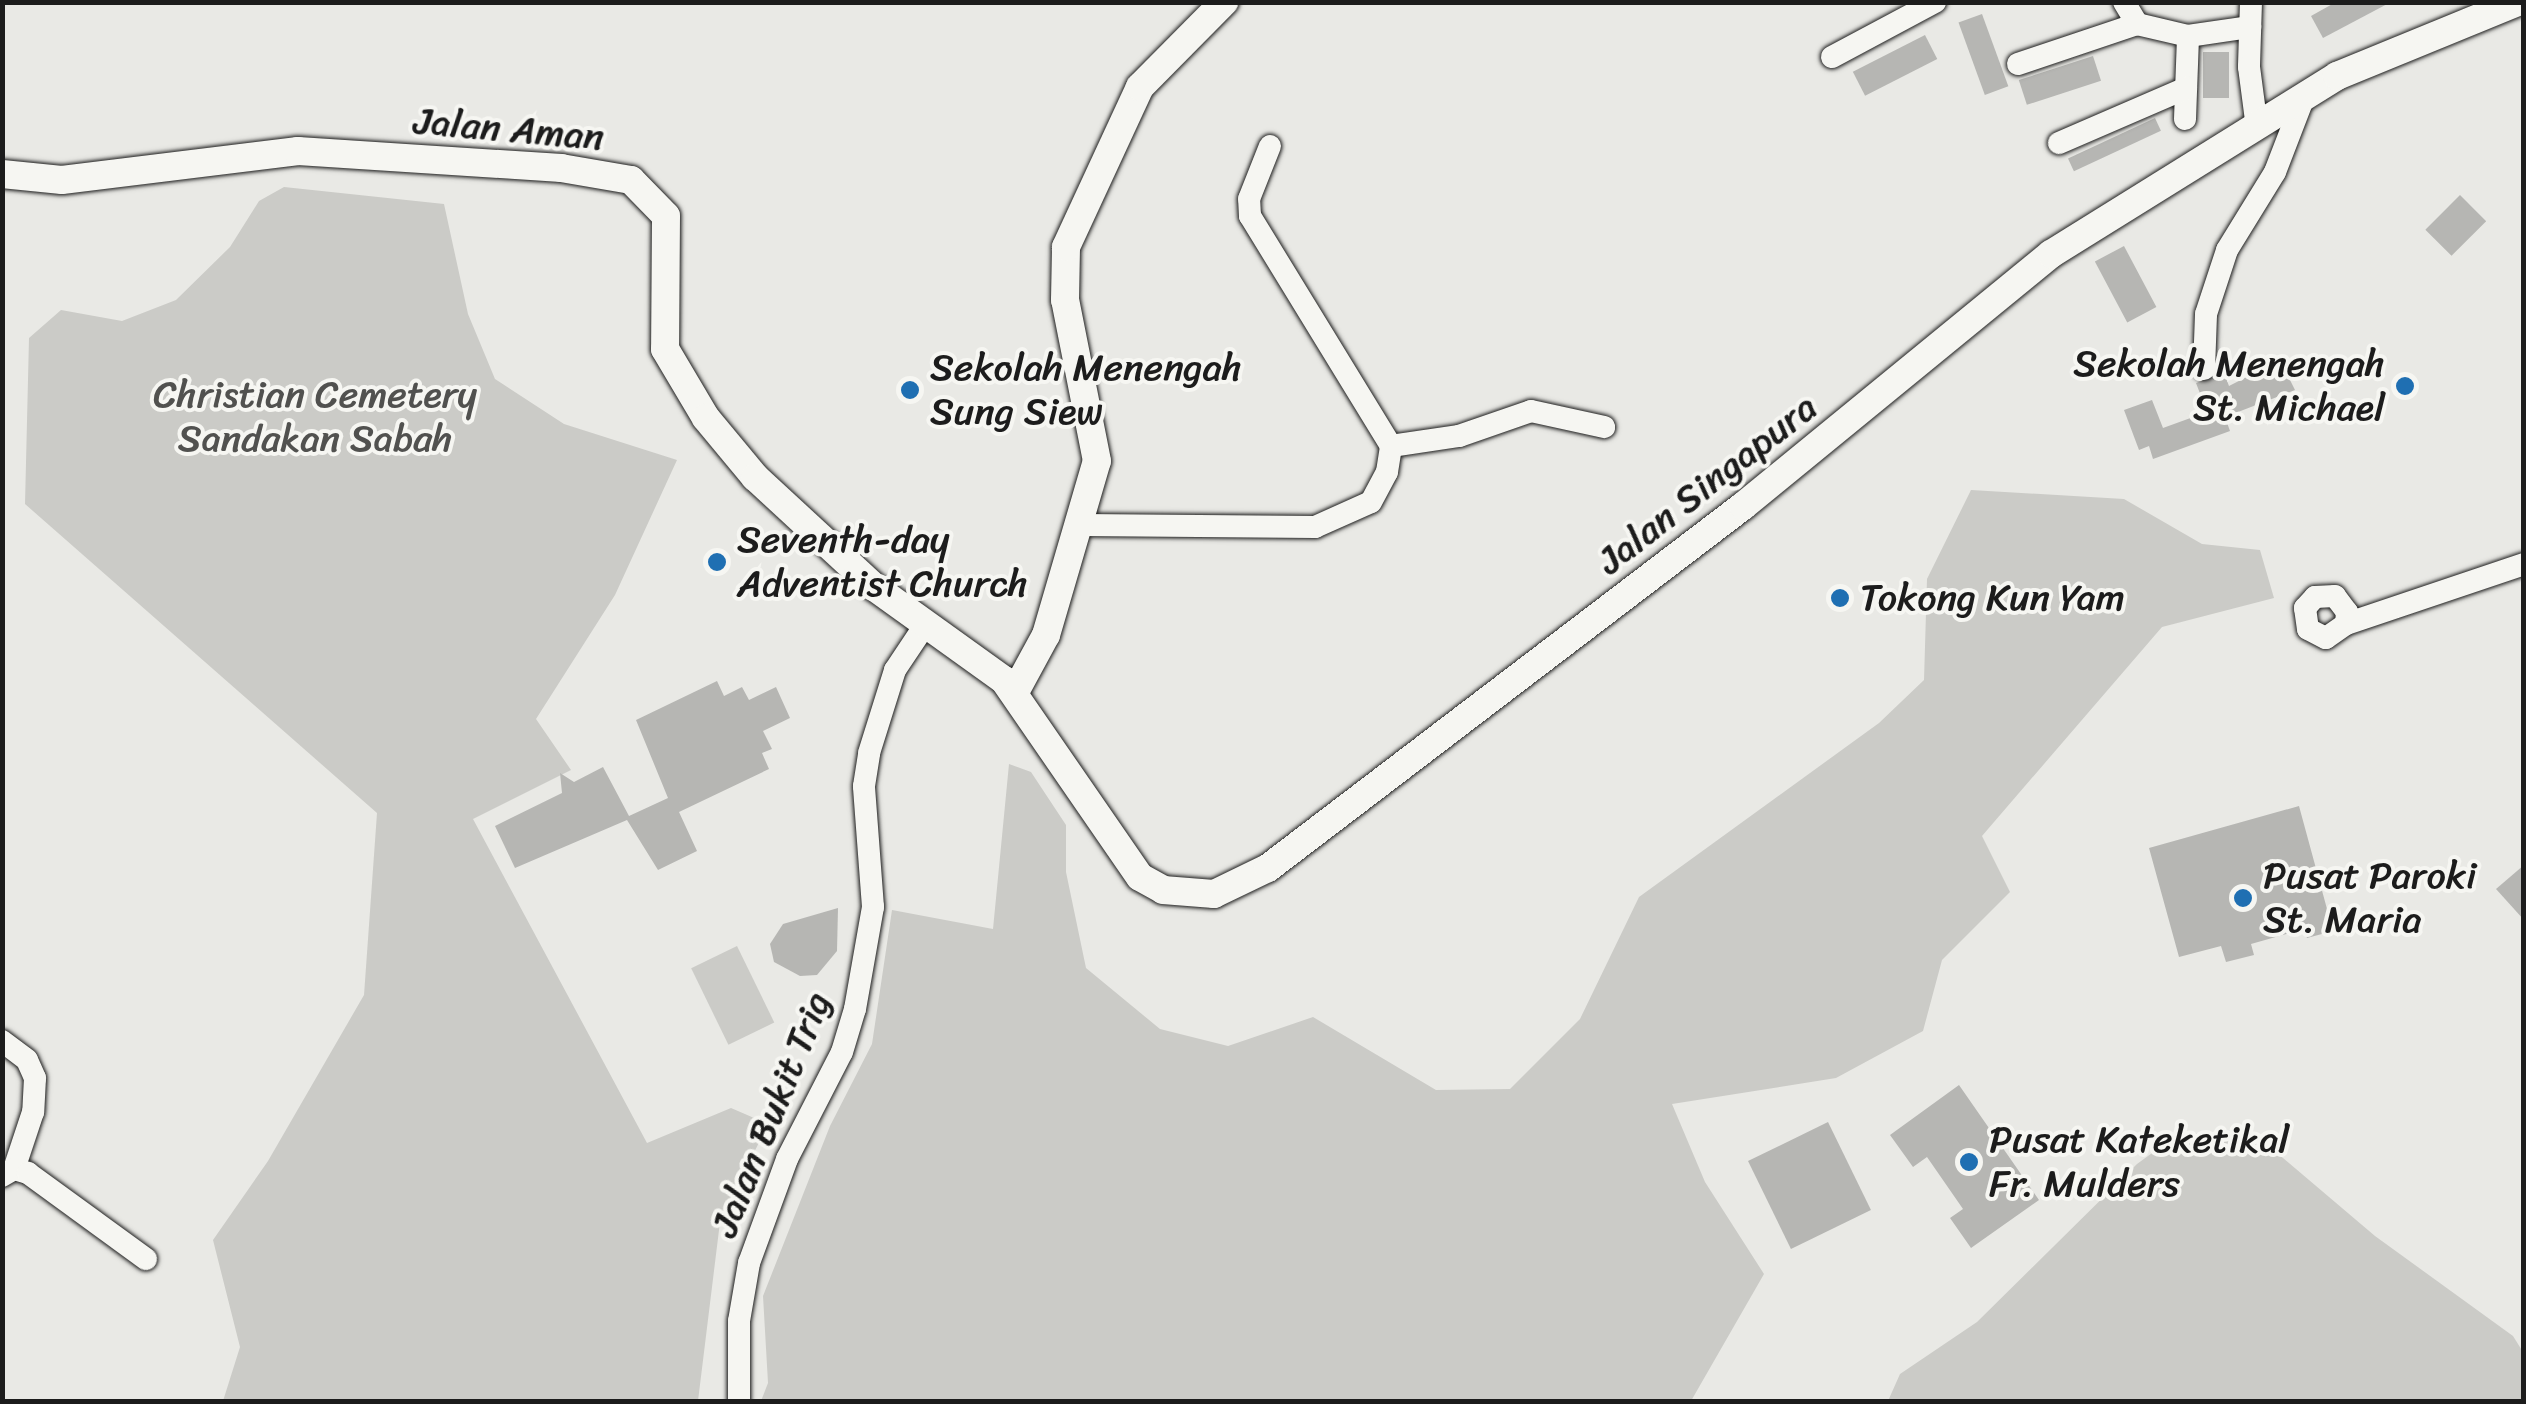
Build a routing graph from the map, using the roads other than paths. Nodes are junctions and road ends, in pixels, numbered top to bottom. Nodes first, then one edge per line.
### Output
1 (1224, 2) edge
2 (1934, 2) edge
3 (2124, 2) edge
4 (2251, 2) edge
5 (2517, 2) edge
6 (2137, 24) junction
7 (2250, 27) junction
8 (2188, 36) junction
9 (1832, 57) dead end
10 (2018, 64) dead end
11 (2186, 88) junction
12 (2304, 97) junction
13 (2185, 119) dead end
14 (2257, 128) junction
15 (2060, 144) dead end
16 (1270, 146) dead end
17 (2, 174) edge
18 (2204, 369) dead end
19 (1604, 427) dead end
20 (1391, 446) junction
21 (1082, 524) junction
22 (2524, 564) edge
23 (2346, 624) dead end
24 (925, 626) junction
25 (1016, 692) junction
26 (2, 1041) edge
27 (8, 1172) edge
28 (146, 1259) dead end
29 (739, 1402) edge

1 - 21 street
2 - 9 street
3 - 6 street
4 - 7 street
5 - 12 street, Jalan Singapura
6 - 8 street
6 - 10 street
7 - 8 street
7 - 14 street
8 - 11 street
11 - 13 street
11 - 15 street
12 - 14 street, Jalan Singapura
12 - 18 street
14 - 25 street, Jalan Singapura
16 - 20 street
17 - 24 street, Jalan Aman
19 - 20 street
20 - 21 street
21 - 25 street
22 - 23 street
24 - 25 street, Jalan Aman
24 - 29 street, Jalan Bukit Trig
26 - 27 street
27 - 28 street

